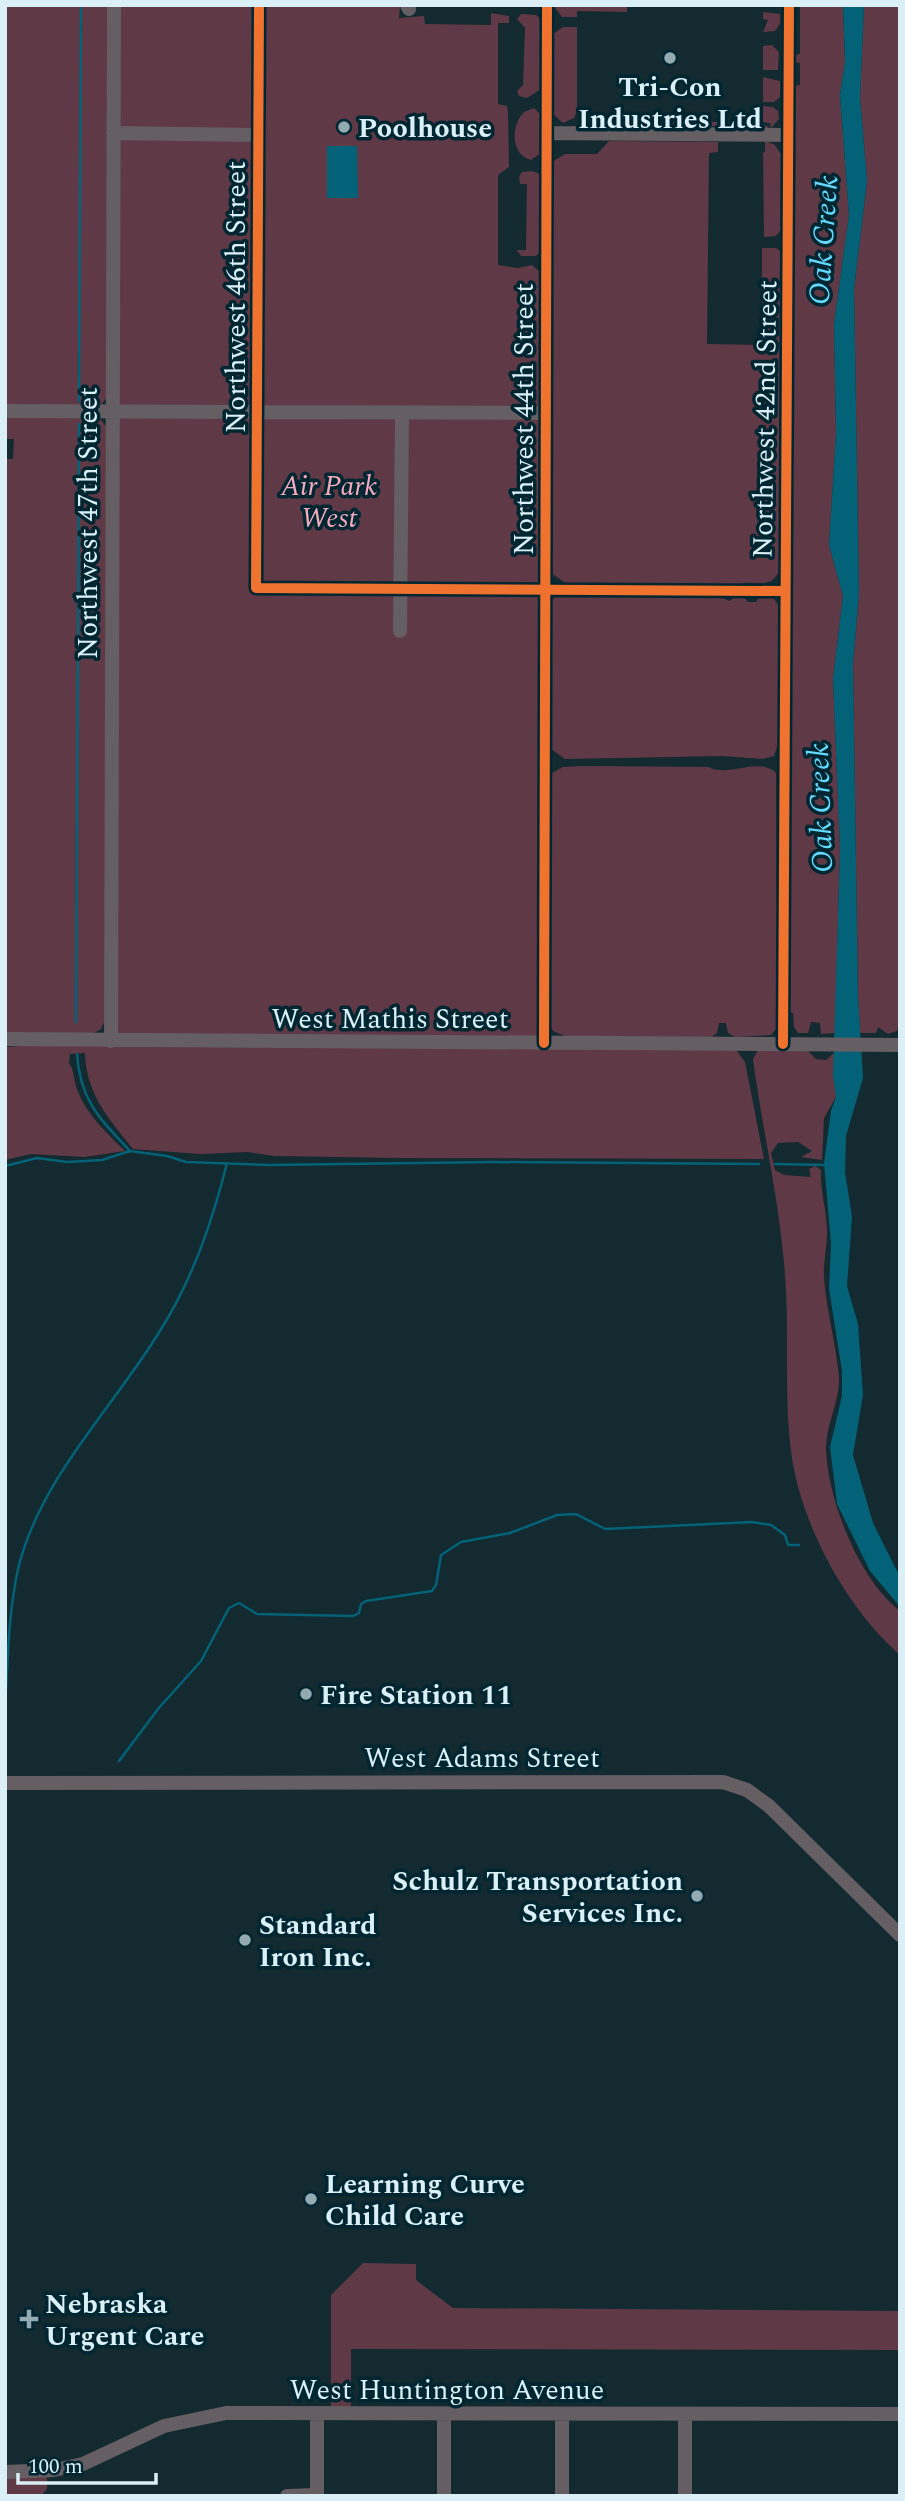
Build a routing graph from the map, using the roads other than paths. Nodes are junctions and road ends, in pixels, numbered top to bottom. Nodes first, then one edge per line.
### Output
1 (114, 5) edge
2 (259, 5) edge
3 (547, 5) edge
4 (789, 5) edge
5 (113, 133) junction
6 (547, 133) junction
7 (258, 135) junction
8 (789, 135) junction
9 (5, 411) edge
10 (258, 412) junction
11 (112, 413) junction
12 (402, 413) junction
13 (546, 413) junction
14 (400, 589) junction
15 (545, 590) junction
16 (785, 591) junction
17 (400, 631) dead end
18 (5, 1039) edge
19 (111, 1041) junction
20 (544, 1043) junction
21 (783, 1044) junction
22 (893, 1045) edge
23 (5, 1783) edge
24 (900, 1935) edge
25 (317, 2414) junction
26 (444, 2414) junction
27 (562, 2414) junction
28 (685, 2414) junction
29 (900, 2414) edge
30 (5, 2472) edge
31 (287, 2496) edge
32 (317, 2496) edge
33 (444, 2496) edge
34 (562, 2496) edge
35 (685, 2496) edge

1 - 5 street, Northwest 47th Street
2 - 7 street, Northwest 46th Street
3 - 6 street, Northwest 44th Street
4 - 8 street, Northwest 42nd Street
5 - 7 street
5 - 11 street, Northwest 47th Street
6 - 8 street
6 - 13 street, Northwest 44th Street
7 - 10 street, Northwest 46th Street
8 - 16 street, Northwest 42nd Street
9 - 11 street
10 - 11 street
10 - 12 street
10 - 14 street, Northwest 46th Street
11 - 19 street, Northwest 47th Street
12 - 13 street
12 - 14 street
13 - 15 street, Northwest 44th Street
14 - 15 street
14 - 17 street
15 - 16 street
15 - 20 street, Northwest 44th Street
16 - 21 street, Northwest 42nd Street
18 - 19 street, West Mathis Street
19 - 20 street, West Mathis Street
20 - 21 street, West Mathis Street
21 - 22 street, West Mathis Street
23 - 24 street, West Adams Street
25 - 26 street, West Huntington Avenue
25 - 30 street, West Huntington Avenue
25 - 32 street
26 - 27 street, West Huntington Avenue
26 - 33 street
27 - 28 street, West Huntington Avenue
27 - 34 street
28 - 29 street, West Huntington Avenue
28 - 35 street
31 - 32 street

